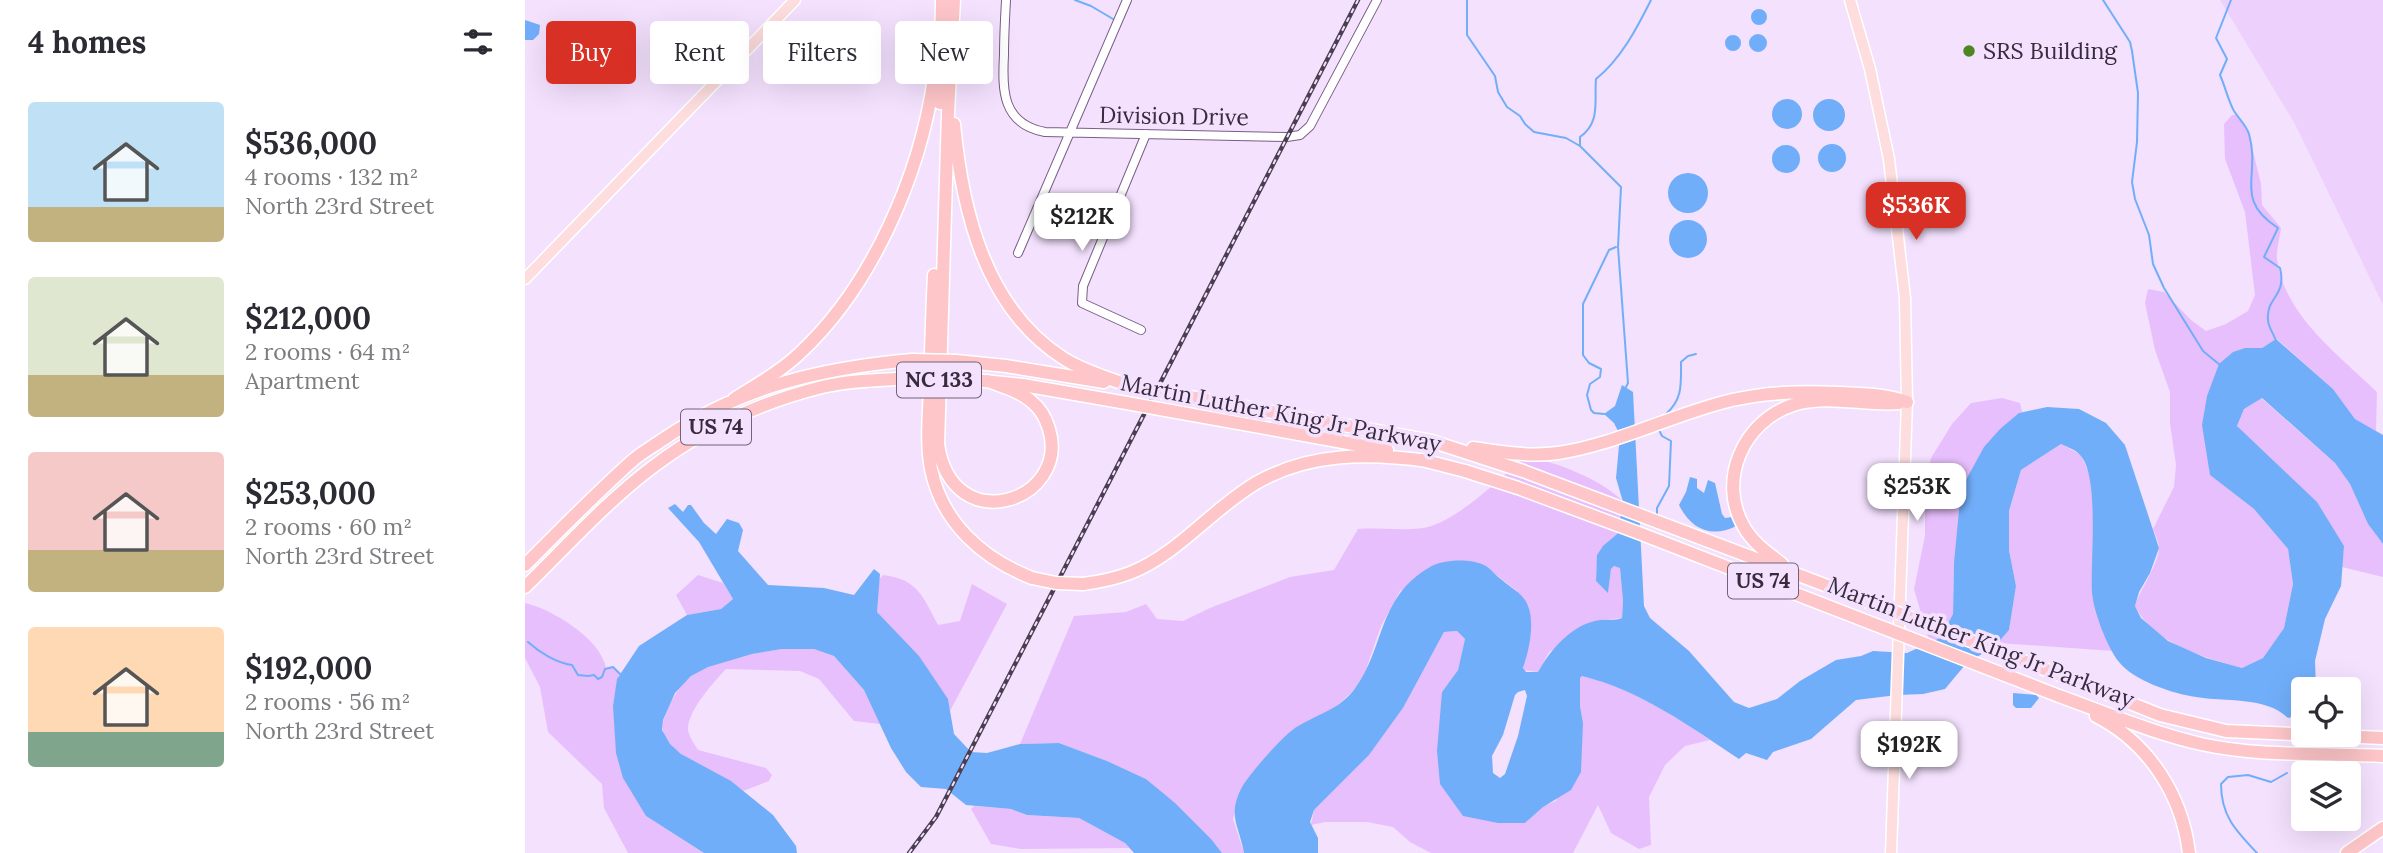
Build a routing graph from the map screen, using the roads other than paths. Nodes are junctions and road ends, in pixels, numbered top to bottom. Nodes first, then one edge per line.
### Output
1 (795, 0) edge
2 (1006, 0) edge
3 (1127, 0) edge
4 (1377, 0) edge
5 (1850, 0) edge
6 (946, 1) edge
7 (949, 21) edge
8 (950, 84) edge
9 (953, 84) edge
10 (1069, 132) junction
11 (1146, 134) junction
12 (1018, 253) dead end
13 (525, 279) edge
14 (1141, 330) dead end
15 (988, 381) junction
16 (1132, 387) junction
17 (734, 399) junction
18 (1907, 402) junction
19 (1471, 451) junction
20 (1428, 461) junction
21 (525, 565) edge
22 (1795, 574) junction
23 (525, 587) edge
24 (2059, 696) junction
25 (2383, 738) edge
26 (2383, 756) edge
27 (2383, 828) edge
28 (1891, 853) edge
29 (2189, 853) edge
30 (2347, 853) edge

1 - 13 main road
2 - 10 street, Division Drive
3 - 10 street
4 - 11 street, Division Drive
5 - 18 main road
6 - 7 highway, NC 133
6 - 17 highway
6 - 20 highway, bridge
8 - 15 highway, NC 133
9 - 16 highway
10 - 11 street, Division Drive
10 - 12 street
11 - 14 street
15 - 20 highway, Martin Luther King Jr Parkway / US 74, bridge
15 - 23 highway, Martin Luther King Jr Parkway / US 74, bridge
16 - 17 highway, Martin Luther King Jr Parkway / US 74, bridge
16 - 19 highway, Martin Luther King Jr Parkway / US 74, bridge
17 - 21 highway, Martin Luther King Jr Parkway / US 74
18 - 19 highway
18 - 22 highway
18 - 28 main road
19 - 22 highway, Martin Luther King Jr Parkway / US 74
20 - 24 highway, Martin Luther King Jr Parkway / US 74, bridge
22 - 25 highway, Martin Luther King Jr Parkway / US 74, bridge
24 - 26 highway, Martin Luther King Jr Parkway / US 74
24 - 29 highway
27 - 30 highway

